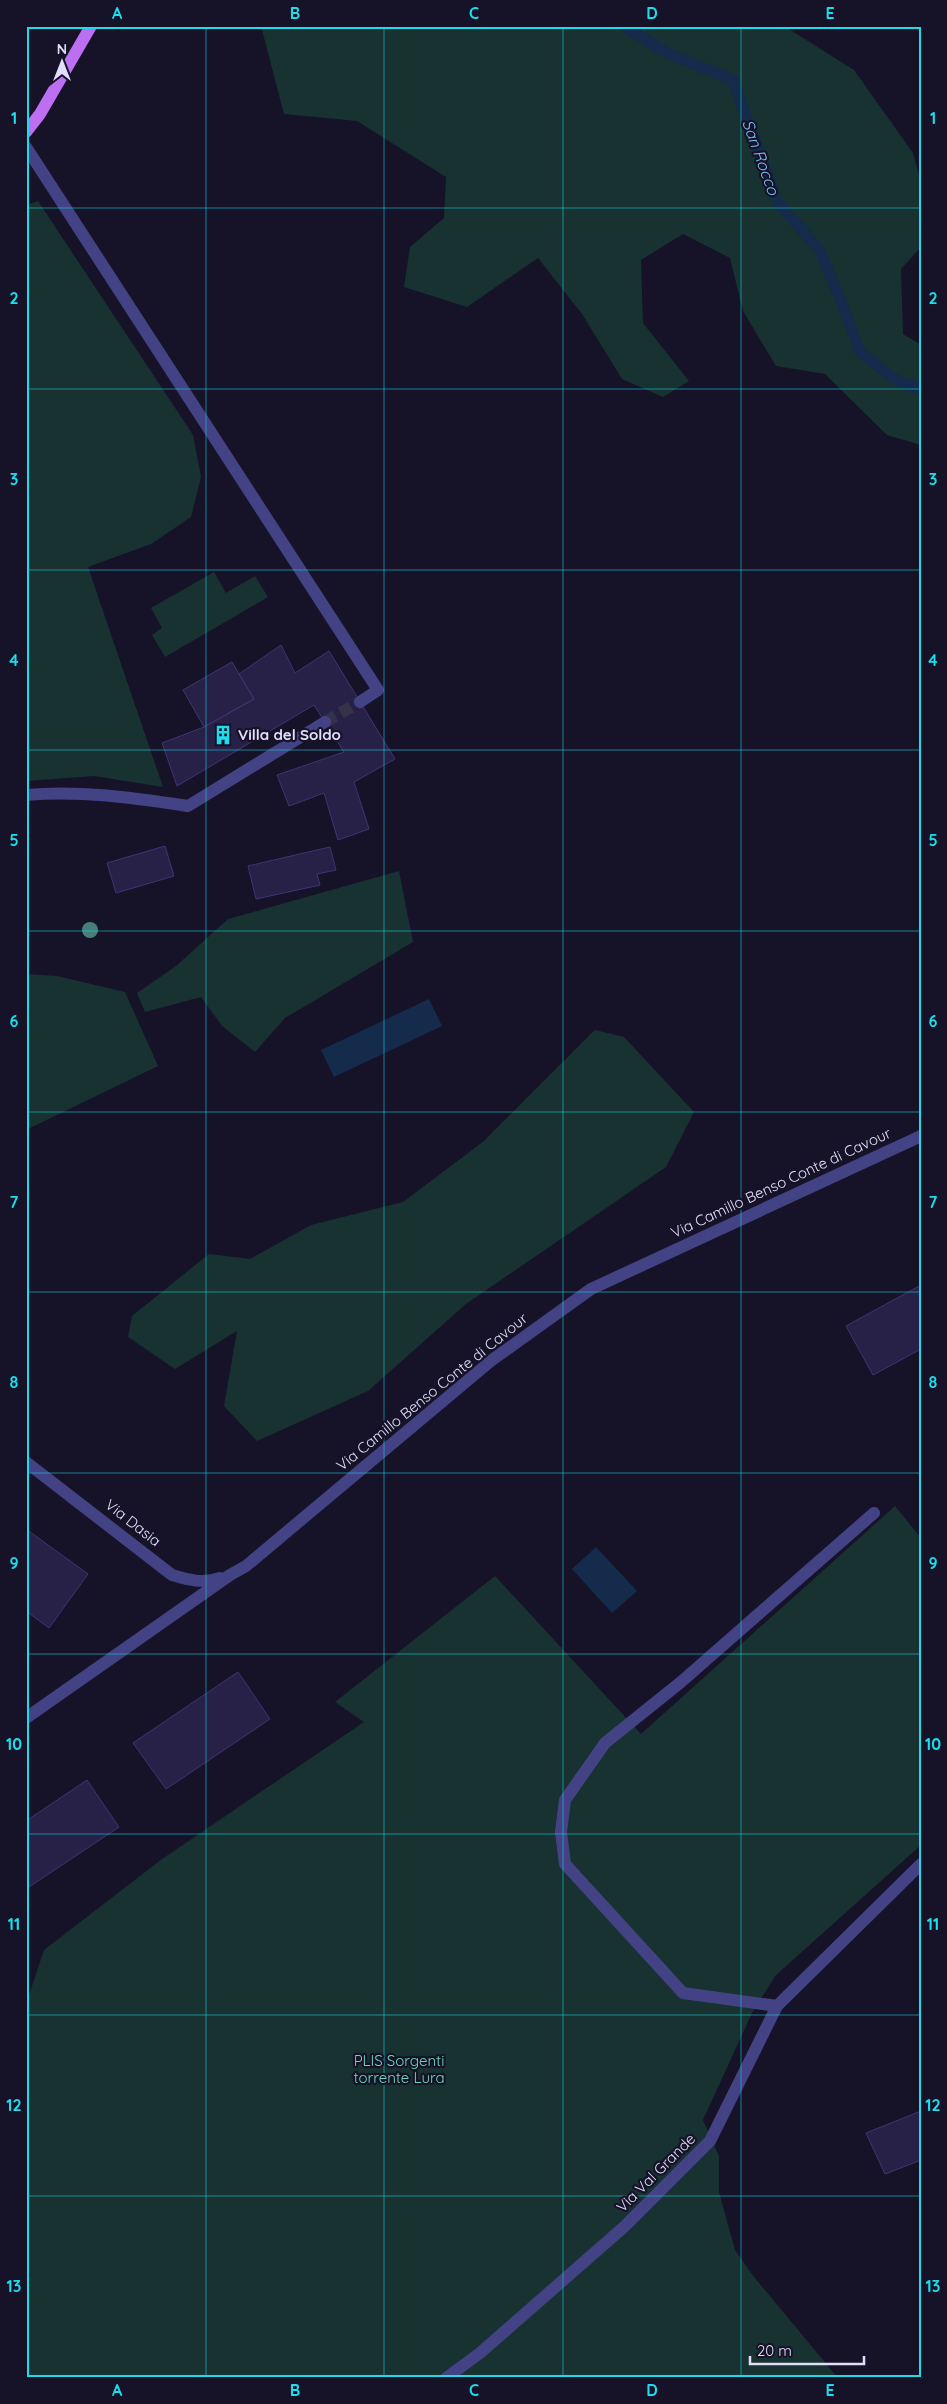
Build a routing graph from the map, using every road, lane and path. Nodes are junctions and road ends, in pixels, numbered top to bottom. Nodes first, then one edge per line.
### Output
1 (91, 26) edge
2 (26, 132) edge
3 (26, 147) edge
4 (360, 702) tunnel mouth
5 (325, 722) tunnel mouth
6 (26, 795) edge
7 (921, 1136) edge
8 (26, 1462) edge
9 (874, 1513) dead end
10 (230, 1574) junction
11 (26, 1718) edge
12 (921, 1864) edge
13 (777, 2006) junction
14 (446, 2378) edge

1 - 2 main road
3 - 4 street
5 - 6 street
7 - 10 street, Via Camillo Benso Conte di Cavour
8 - 10 street, Via Dasia
9 - 13 street
10 - 11 street, Via Camillo Benso Conte di Cavour
12 - 13 street, Via Val Grande
13 - 14 street, Via Val Grande

